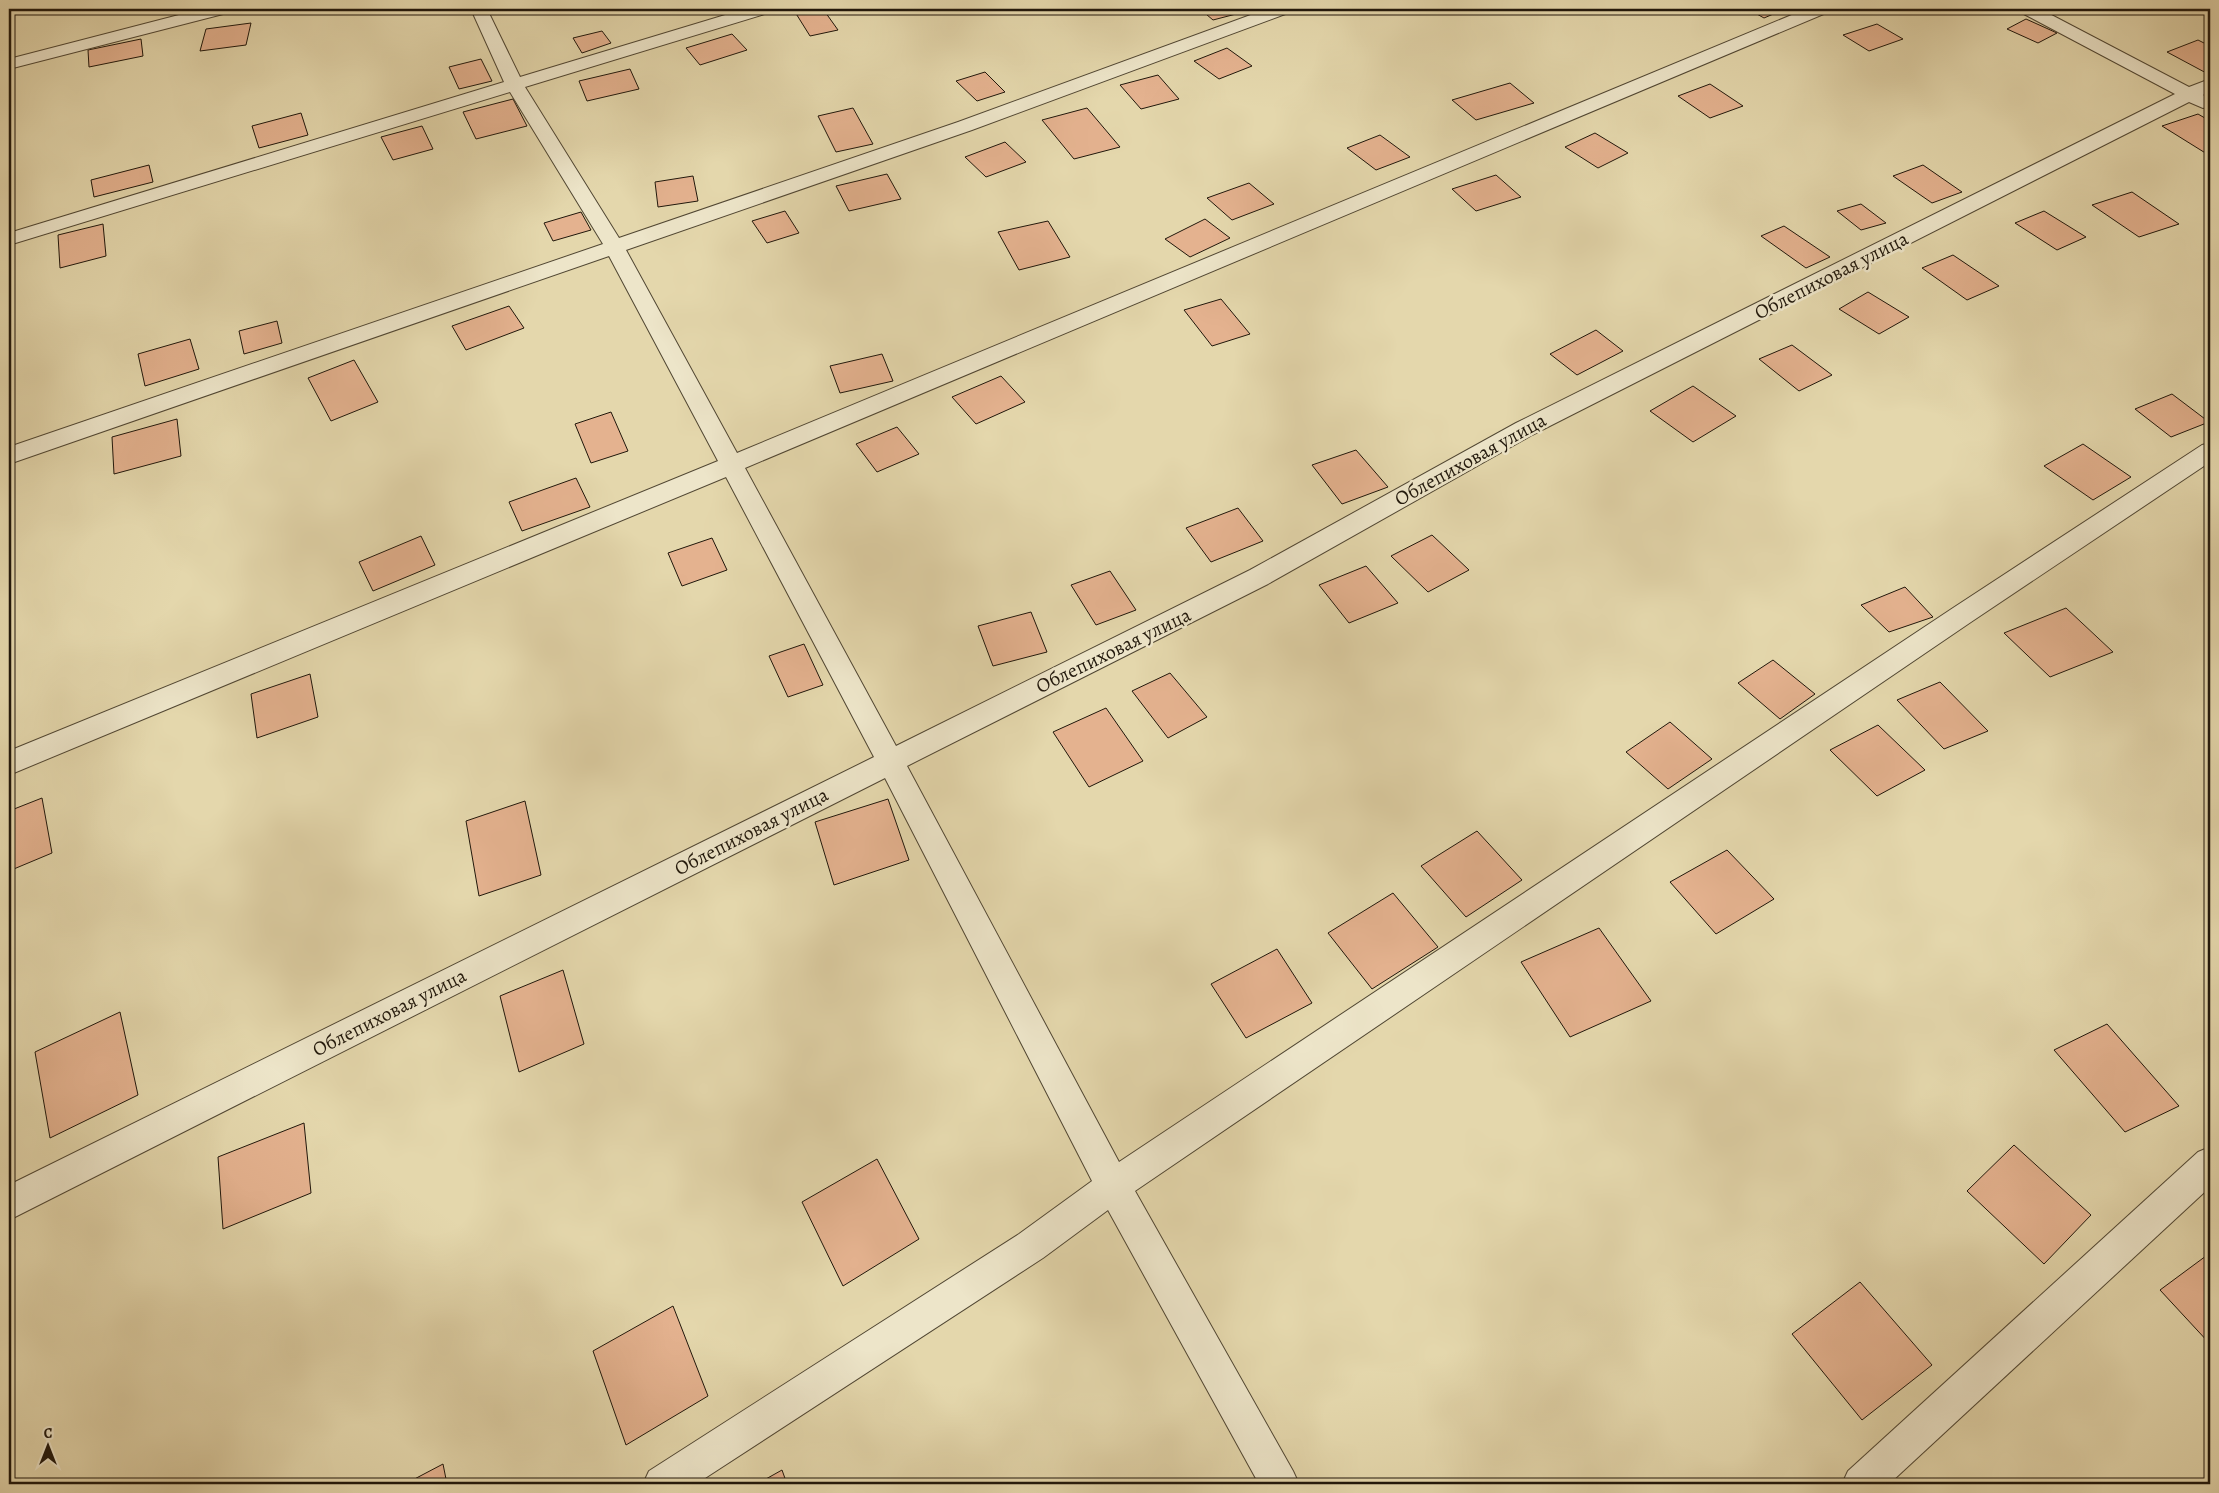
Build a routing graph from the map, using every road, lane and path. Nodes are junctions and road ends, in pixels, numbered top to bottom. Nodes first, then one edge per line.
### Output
1 (221, 9) edge
2 (479, 9) edge
3 (762, 9) edge
4 (1282, 9) edge
5 (1820, 9) edge
6 (2028, 9) edge
7 (9, 64) edge
8 (515, 85) junction
9 (2204, 95) edge
10 (9, 239) edge
11 (614, 246) junction
12 (2210, 450) edge
13 (9, 456) edge
14 (732, 466) junction
15 (890, 761) junction
16 (9, 763) edge
17 (2210, 1164) edge
18 (1113, 1186) junction
19 (9, 1202) edge
20 (662, 1484) edge
21 (1280, 1484) edge
22 (1861, 1484) edge

1 - 7 street
2 - 8 street
3 - 8 street
4 - 11 street
5 - 14 street
6 - 9 street
8 - 10 street
8 - 11 street
9 - 15 street, Облепиховая улица
11 - 13 street
11 - 14 street
12 - 18 street
14 - 15 street
14 - 16 street
15 - 18 street
15 - 19 street, Облепиховая улица
17 - 22 street
18 - 20 street
18 - 21 street

